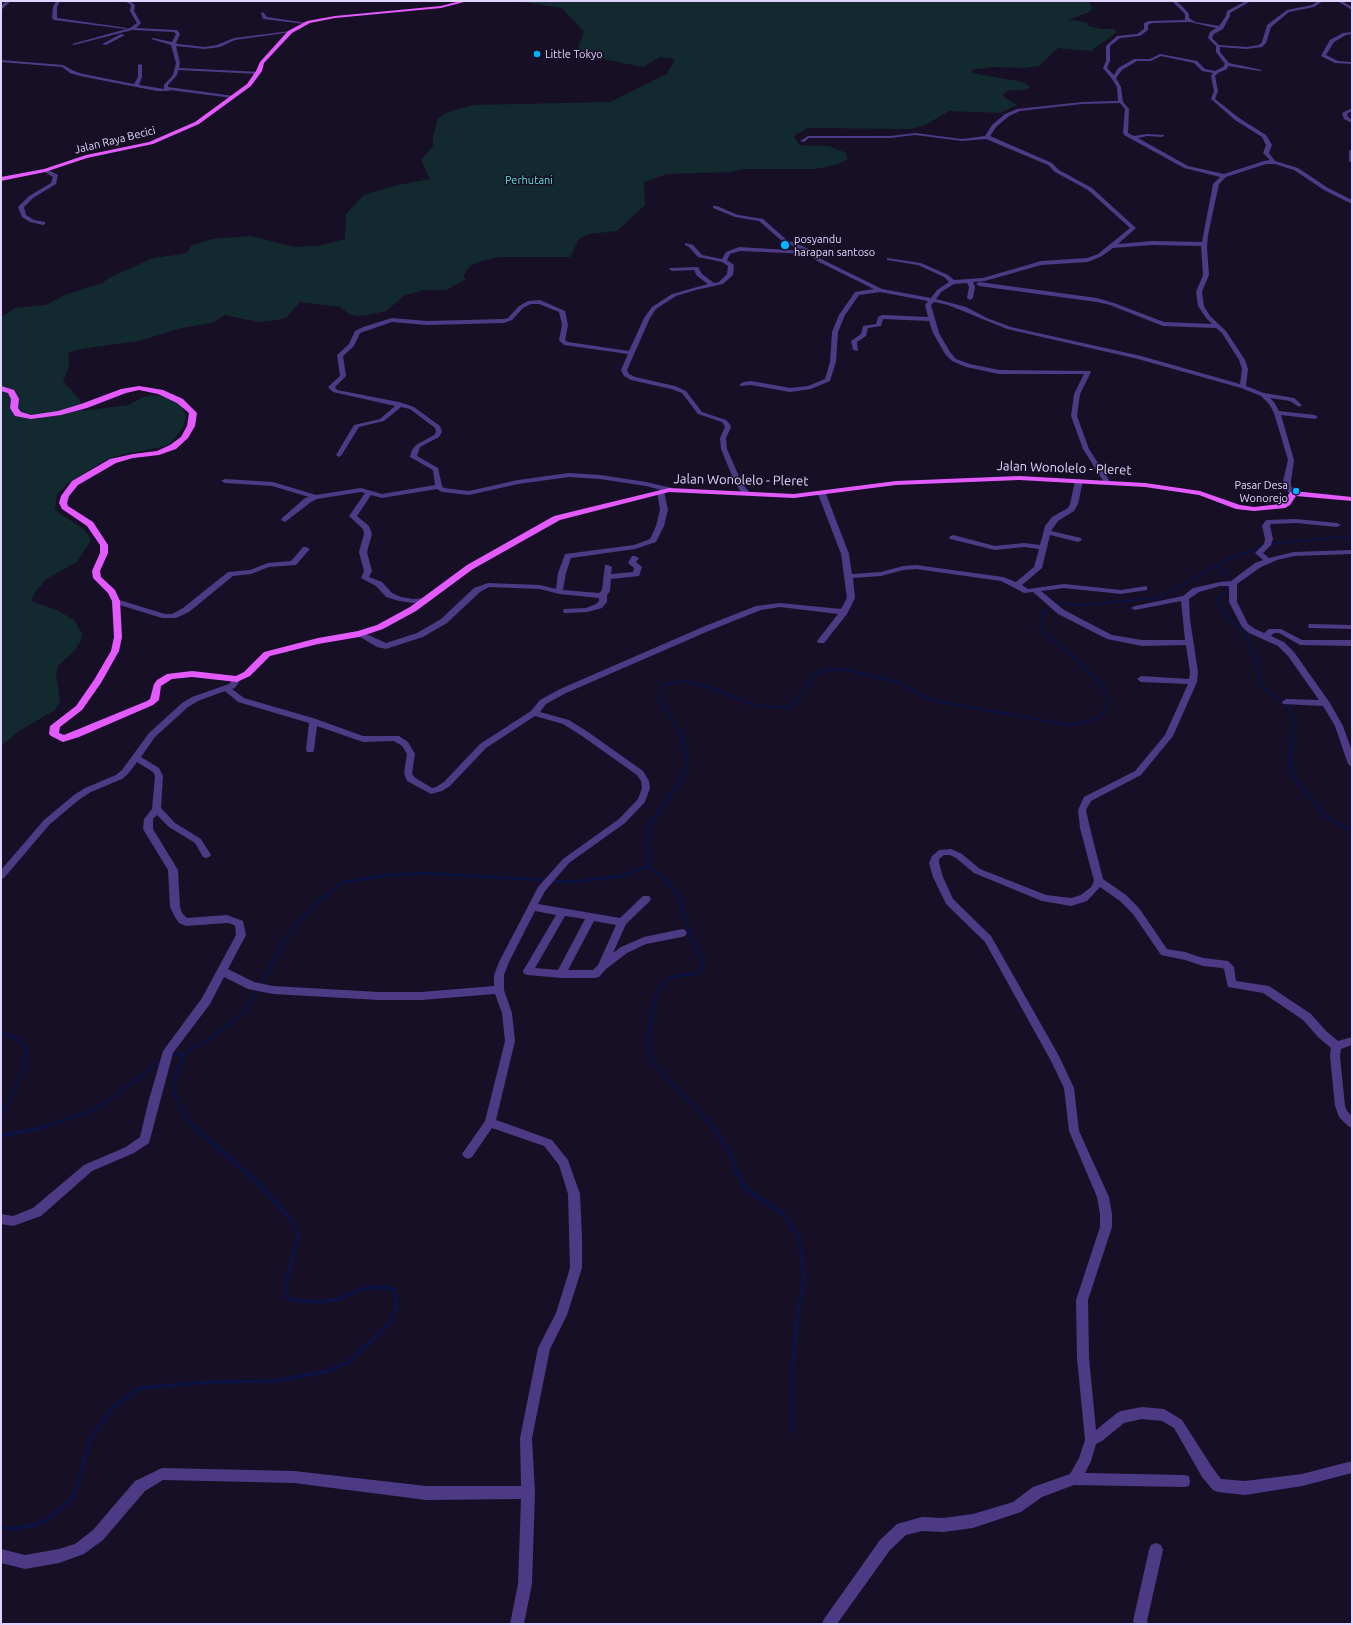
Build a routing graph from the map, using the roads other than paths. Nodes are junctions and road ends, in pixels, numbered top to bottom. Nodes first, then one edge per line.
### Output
1 (9, 1) edge
2 (58, 1) edge
3 (128, 1) edge
4 (466, 1) edge
5 (1174, 1) edge
6 (1249, 1) edge
7 (1321, 1) edge
8 (1339, 1) edge
9 (1, 9) edge
10 (1352, 9) edge
11 (262, 13) dead end
12 (1191, 21) junction
13 (305, 23) junction
14 (1221, 28) junction
15 (132, 29) junction
16 (153, 30) junction
17 (290, 32) junction
18 (1352, 33) edge
19 (145, 34) dead end
20 (153, 39) dead end
21 (74, 44) dead end
22 (104, 44) dead end
23 (173, 44) junction
24 (1218, 46) junction
25 (1, 61) edge
26 (1352, 63) edge
27 (1226, 64) junction
28 (140, 65) dead end
29 (177, 69) junction
30 (1260, 70) dead end
31 (258, 72) junction
32 (1216, 72) junction
33 (1114, 78) junction
34 (136, 86) junction
35 (168, 90) junction
36 (232, 97) junction
37 (1121, 102) junction
38 (1352, 109) edge
39 (1352, 122) edge
40 (1162, 136) dead end
41 (987, 137) junction
42 (1134, 138) junction
43 (802, 141) dead end
44 (1352, 151) edge
45 (1352, 160) edge
46 (1273, 162) junction
47 (45, 170) junction
48 (1224, 176) junction
49 (1, 179) edge
50 (1352, 202) edge
51 (715, 207) dead end
52 (43, 223) dead end
53 (687, 244) dead end
54 (1204, 244) junction
55 (1112, 246) junction
56 (811, 253) junction
57 (889, 259) dead end
58 (724, 261) junction
59 (672, 269) dead end
60 (953, 282) junction
61 (970, 282) junction
62 (713, 285) junction
63 (880, 290) junction
64 (970, 298) dead end
65 (932, 299) junction
66 (931, 319) junction
67 (1218, 326) junction
68 (856, 350) dead end
69 (630, 352) junction
70 (742, 385) dead end
71 (1243, 387) junction
72 (1, 388) edge
73 (1263, 395) junction
74 (399, 404) junction
75 (1299, 405) dead end
76 (1277, 413) junction
77 (1315, 417) dead end
78 (339, 455) dead end
79 (225, 481) dead end
80 (1079, 481) junction
81 (1107, 483) junction
82 (439, 487) junction
83 (665, 491) junction
84 (369, 493) junction
85 (746, 493) junction
86 (1294, 493) junction
87 (822, 494) junction
88 (316, 497) junction
89 (1352, 500) edge
90 (285, 520) dead end
91 (1337, 526) dead end
92 (1048, 532) junction
93 (953, 537) dead end
94 (1078, 540) dead end
95 (1044, 548) junction
96 (306, 549) dead end
97 (1352, 552) edge
98 (635, 558) dead end
99 (1268, 561) junction
100 (608, 567) dead end
101 (849, 576) junction
102 (607, 577) junction
103 (1233, 583) junction
104 (1016, 586) junction
105 (1144, 588) dead end
106 (1035, 590) junction
107 (559, 592) junction
108 (604, 595) junction
109 (1185, 598) junction
110 (426, 600) junction
111 (116, 601) junction
112 (1135, 608) dead end
113 (567, 611) dead end
114 (844, 612) junction
115 (1312, 626) dead end
116 (1332, 626) junction
117 (1352, 627) edge
118 (360, 634) junction
119 (1265, 637) junction
120 (1352, 638) edge
121 (821, 641) dead end
122 (1189, 642) junction
123 (1352, 643) edge
124 (237, 678) junction
125 (1141, 679) dead end
126 (1193, 682) junction
127 (226, 688) junction
128 (1286, 702) dead end
129 (1326, 703) junction
130 (534, 713) junction
131 (313, 721) junction
132 (310, 750) dead end
133 (135, 757) junction
134 (1352, 764) edge
135 (156, 809) junction
136 (206, 855) dead end
137 (1, 876) edge
138 (1099, 881) junction
139 (646, 899) dead end
140 (532, 907) junction
141 (562, 912) junction
142 (591, 917) junction
143 (622, 922) junction
144 (682, 933) dead end
145 (602, 967) junction
146 (222, 971) junction
147 (561, 974) junction
148 (499, 990) junction
149 (1352, 1041) edge
150 (1336, 1046) junction
151 (490, 1123) junction
152 (1352, 1123) edge
153 (468, 1154) dead end
154 (1, 1220) edge
155 (1091, 1440) junction
156 (1352, 1467) edge
157 (1074, 1479) junction
158 (1184, 1481) dead end
159 (528, 1492) junction
160 (1156, 1550) dead end
161 (1, 1556) edge
162 (517, 1624) edge
163 (830, 1624) edge
164 (1142, 1624) edge

1 - 9 street
2 - 15 street
3 - 15 street
4 - 13 main road, Jalan Raya Becici
5 - 12 street
6 - 14 street
7 - 24 street
8 - 10 street
11 - 13 street
12 - 14 street
12 - 33 street
13 - 17 main road, Jalan Raya Becici
14 - 24 street
15 - 16 street
15 - 21 street
15 - 22 street
16 - 19 street
16 - 23 street
17 - 23 street
17 - 31 main road, Jalan Raya Becici
18 - 26 street
20 - 23 street
23 - 29 street
24 - 27 street
25 - 34 street
27 - 30 street
27 - 32 street
28 - 34 street
29 - 31 street
29 - 35 street
31 - 36 main road, Jalan Raya Becici
32 - 33 street
32 - 46 street
33 - 37 street
34 - 35 street
35 - 36 street
36 - 47 main road, Jalan Raya Becici
37 - 41 street
37 - 42 street
38 - 39 street
40 - 42 street
41 - 43 street
41 - 55 street
42 - 48 street
44 - 45 street
46 - 48 street
46 - 50 street
47 - 49 main road, Jalan Raya Becici
47 - 52 street
48 - 54 street
51 - 56 street
53 - 58 street
54 - 55 street
54 - 67 street
55 - 61 street
56 - 58 street
56 - 63 street
57 - 60 street
58 - 62 street
59 - 62 street
60 - 61 street
60 - 65 street
61 - 64 street
61 - 67 street
62 - 69 street
63 - 65 street
63 - 70 street
65 - 66 street
65 - 71 street
66 - 68 street
66 - 81 street
67 - 71 street
69 - 74 street
69 - 85 street
71 - 73 street
72 - 111 main road
73 - 75 street
73 - 76 street
74 - 78 street
74 - 82 street
76 - 77 street
76 - 86 street
79 - 88 street
80 - 81 main road, Jalan Wonolelo - Pleret
80 - 87 main road, Jalan Wonolelo - Pleret
80 - 92 street
81 - 86 main road, Jalan Wonolelo - Pleret
82 - 83 street
82 - 84 street
83 - 85 main road, Jalan Wonolelo - Pleret
83 - 107 street
83 - 110 main road, Jalan Wonolelo - Pleret
84 - 88 street
84 - 110 street
85 - 87 main road, Jalan Wonolelo - Pleret
86 - 89 main road
87 - 101 street
88 - 90 street
91 - 99 street
92 - 94 street
92 - 95 street
93 - 95 street
95 - 104 street
96 - 111 street
97 - 99 street
98 - 102 street
99 - 103 street
100 - 102 street
101 - 104 street
101 - 114 street
102 - 108 street
103 - 109 street
103 - 119 street
104 - 106 street
105 - 106 street
106 - 122 street
107 - 108 street
107 - 118 street
108 - 113 street
109 - 112 street
109 - 122 street
110 - 118 main road, Jalan Wonolelo - Pleret
111 - 124 main road
114 - 121 street
114 - 130 street
115 - 116 street
116 - 117 street
116 - 120 street
118 - 124 main road, Jalan Wonolelo - Pleret
119 - 123 street
119 - 129 street
122 - 126 street
124 - 127 street
125 - 126 street
126 - 138 street
127 - 131 street
127 - 133 street
128 - 129 street
129 - 134 street
130 - 131 street
130 - 140 street
131 - 132 street
133 - 135 street
133 - 137 street
135 - 136 street
135 - 146 street
138 - 150 street
138 - 155 street
139 - 143 street
140 - 141 street
140 - 148 street
141 - 142 street
141 - 147 street
142 - 143 street
142 - 147 street
143 - 145 street
144 - 145 street
145 - 147 street
146 - 148 street
146 - 154 street
148 - 151 street
149 - 150 street
150 - 152 street
151 - 153 street
151 - 159 street
155 - 156 street
155 - 157 street
157 - 158 street
157 - 163 street
159 - 161 street
159 - 162 street
160 - 164 street

